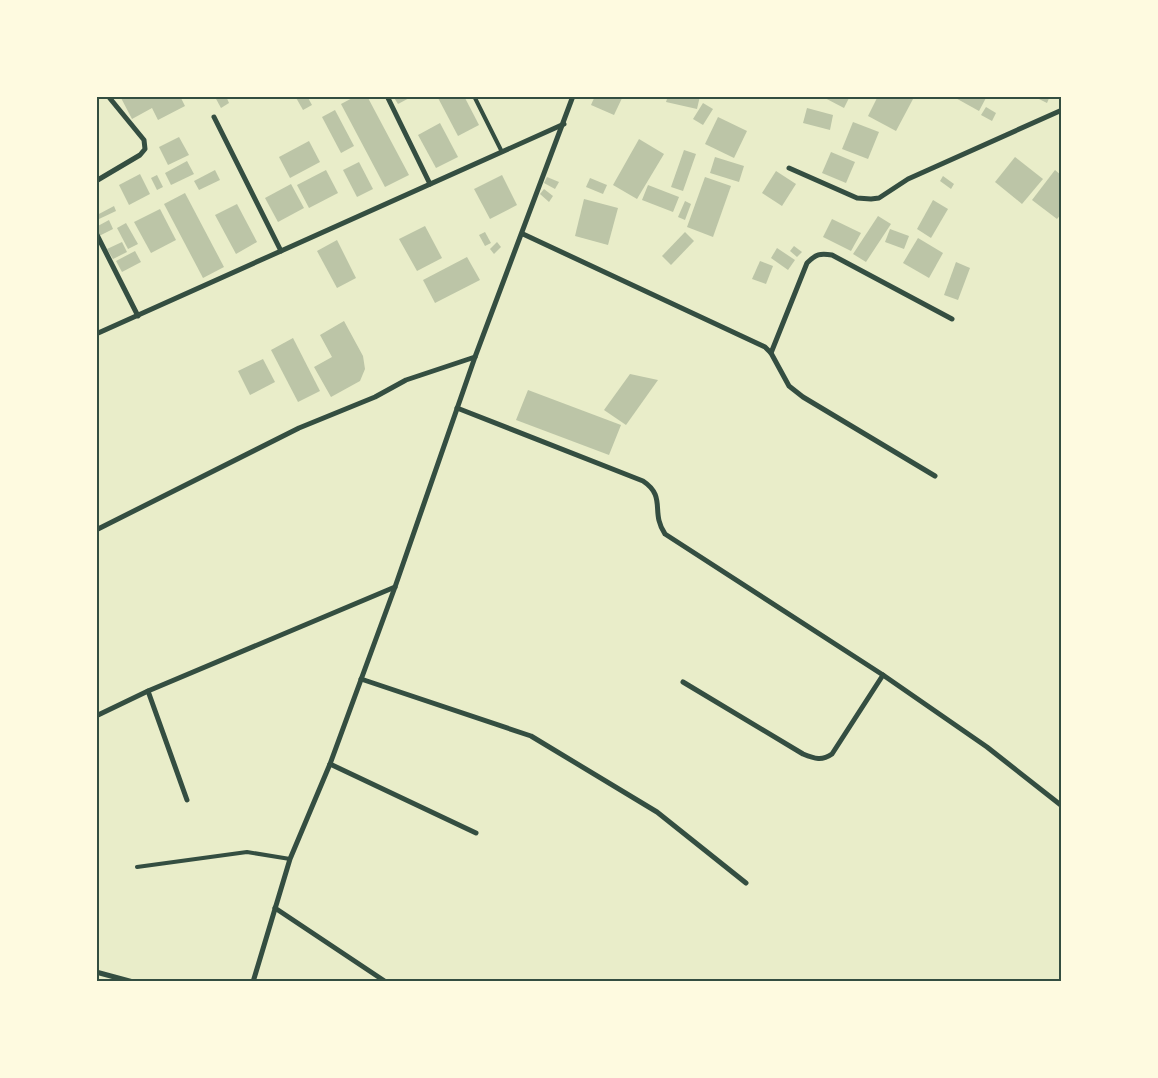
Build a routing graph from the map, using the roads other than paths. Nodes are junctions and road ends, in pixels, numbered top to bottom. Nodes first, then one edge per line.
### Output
1 (108, 96) edge
2 (387, 96) edge
3 (474, 96) edge
4 (573, 96) edge
5 (1062, 110) edge
6 (214, 117) dead end
7 (564, 124) junction
8 (502, 152) junction
9 (789, 168) dead end
10 (96, 181) edge
11 (430, 184) junction
12 (96, 233) edge
13 (523, 234) junction
14 (281, 251) junction
15 (138, 316) junction
16 (952, 319) dead end
17 (96, 334) edge
18 (771, 353) junction
19 (475, 357) junction
20 (457, 408) junction
21 (935, 476) dead end
22 (96, 530) edge
23 (395, 588) junction
24 (883, 675) junction
25 (361, 679) junction
26 (683, 682) dead end
27 (148, 690) junction
28 (96, 716) edge
29 (330, 764) junction
30 (188, 800) dead end
31 (1062, 806) edge
32 (476, 833) dead end
33 (290, 860) junction
34 (137, 867) dead end
35 (746, 883) dead end
36 (275, 908) junction
37 (96, 972) edge
38 (133, 982) edge
39 (253, 982) edge
40 (386, 982) edge

1 - 10 street
2 - 11 street
3 - 8 lane
4 - 7 street
5 - 9 street
6 - 14 street
7 - 8 street
7 - 13 street
8 - 11 street
11 - 14 street
12 - 15 street
13 - 18 street
13 - 19 street
14 - 15 street
15 - 17 street
16 - 18 street
18 - 21 street
19 - 20 street
19 - 22 street
20 - 23 street
20 - 24 street
23 - 25 street
23 - 27 street
24 - 26 street
24 - 31 street
25 - 29 street
25 - 35 street
27 - 28 street
27 - 30 street
29 - 32 street
29 - 33 street
33 - 34 lane
33 - 36 street
36 - 39 street
36 - 40 street
37 - 38 street

